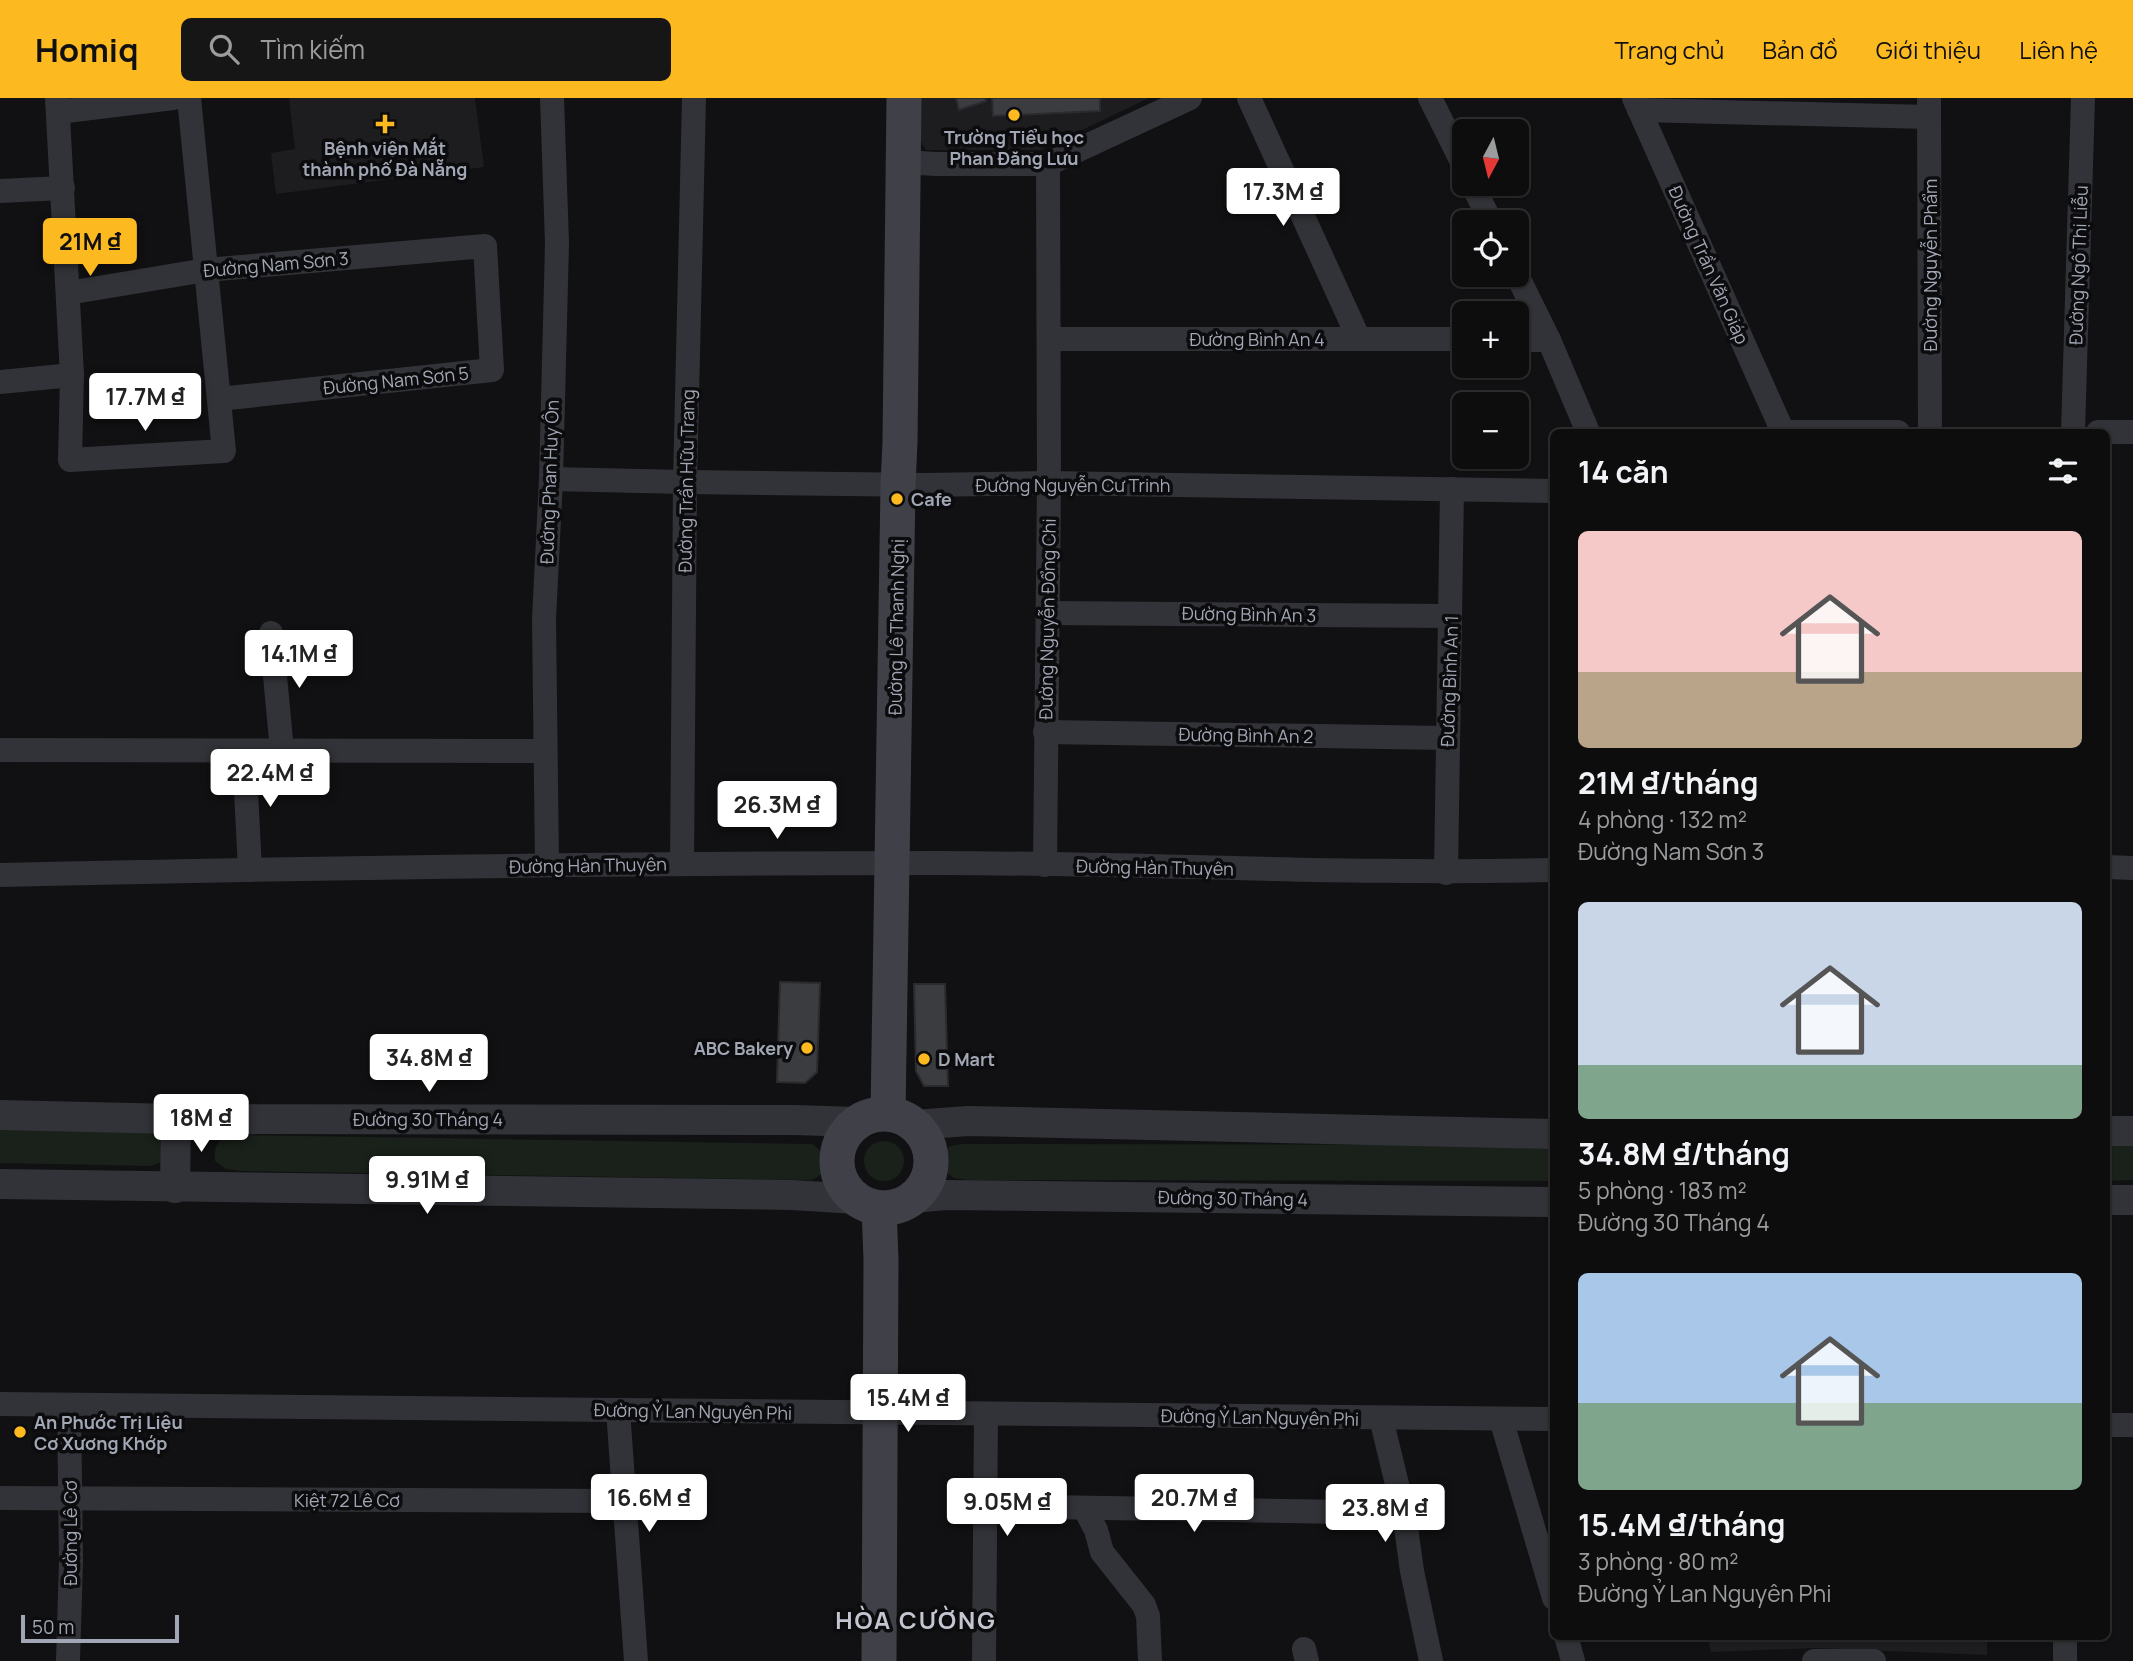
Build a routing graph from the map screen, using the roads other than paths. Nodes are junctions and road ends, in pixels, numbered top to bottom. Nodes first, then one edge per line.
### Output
1 (173, 98) edge
2 (189, 98) edge
3 (552, 98) edge
4 (694, 98) edge
5 (904, 98) edge
6 (1190, 98) edge
7 (1249, 98) edge
8 (1430, 98) edge
9 (2083, 98) edge
10 (1637, 104) edge
11 (58, 105) edge
12 (1929, 107) edge
13 (1452, 142) edge
14 (903, 162) junction
15 (1048, 164) junction
16 (63, 188) junction
17 (0, 191) edge
18 (485, 246) joint
19 (206, 270) junction
20 (1523, 287) edge
21 (68, 293) junction
22 (1050, 339) junction
23 (1359, 339) junction
24 (1452, 340) edge
25 (1529, 340) edge
26 (1549, 340) junction
27 (72, 376) junction
28 (0, 382) edge
29 (219, 399) junction
30 (1587, 429) edge
31 (1781, 429) edge
32 (1930, 429) edge
33 (2073, 429) edge
34 (2110, 432) edge
35 (2133, 432) edge
36 (551, 479) junction
37 (685, 482) junction
38 (1049, 483) junction
39 (898, 485) junction
40 (1452, 489) junction
41 (1550, 491) edge
42 (1048, 613) junction
43 (1450, 616) junction
44 (271, 632) dead end
45 (1045, 732) junction
46 (1447, 738) junction
47 (0, 750) edge
48 (244, 751) junction
49 (282, 751) junction
50 (544, 751) junction
51 (682, 864) junction
52 (891, 864) junction
53 (547, 865) junction
54 (1045, 865) junction
55 (2110, 867) edge
56 (2133, 868) edge
57 (250, 870) junction
58 (1550, 870) edge
59 (1446, 873) junction
60 (0, 875) edge
61 (0, 1115) edge
62 (176, 1119) junction
63 (886, 1120) junction
64 (2110, 1131) edge
65 (2133, 1131) edge
66 (1550, 1134) edge
67 (0, 1184) edge
68 (176, 1188) junction
69 (912, 1198) junction
70 (2110, 1200) edge
71 (2133, 1200) edge
72 (1550, 1202) edge
73 (868, 1203) junction
74 (0, 1404) edge
75 (69, 1405) junction
76 (618, 1410) junction
77 (879, 1413) junction
78 (986, 1414) junction
79 (1381, 1418) junction
80 (1500, 1419) junction
81 (1550, 1419) edge
82 (2110, 1425) edge
83 (2133, 1425) edge
84 (0, 1499) edge
85 (71, 1499) junction
86 (623, 1501) junction
87 (985, 1506) junction
88 (1086, 1509) junction
89 (1404, 1513) junction
90 (1550, 1585) edge
91 (1567, 1640) edge
92 (2065, 1640) edge
93 (68, 1661) edge
94 (636, 1661) edge
95 (879, 1661) edge
96 (984, 1661) edge
97 (1150, 1661) edge
98 (1431, 1661) edge
99 (1573, 1661) edge
100 (1814, 1661) edge
101 (1874, 1661) edge
102 (2065, 1661) edge

1 - 11 street
2 - 19 street
3 - 36 street, Đường Phan Huy Ôn
4 - 37 street, Đường Trần Hữu Trang
5 - 14 main road, Đường Lê Thanh Nghị
6 - 15 street
7 - 23 street
8 - 13 street
9 - 33 street, Đường Ngô Thị Liễu
10 - 12 street
10 - 31 street, Đường Trần Văn Giáp
11 - 16 street
12 - 32 street, Đường Nguyễn Phẩm
14 - 15 street
14 - 39 main road, Đường Lê Thanh Nghị
15 - 22 street, Đường Nguyễn Đổng Chi
16 - 17 street
16 - 21 street
18 - 19 street, Đường Nam Sơn 3
18 - 29 street, Đường Nam Sơn 5
19 - 21 street, Đường Nam Sơn 3
19 - 29 street
20 - 26 street
21 - 27 street
22 - 23 street, Đường Bình An 4
22 - 38 street, Đường Nguyễn Đổng Chi
23 - 24 street, Đường Bình An 4
25 - 26 street
26 - 30 street
27 - 28 street
27 - 29 street
34 - 35 street
36 - 37 street, Đường Nguyễn Cư Trinh
36 - 50 street, Đường Phan Huy Ôn
37 - 39 street, Đường Nguyễn Cư Trinh
37 - 51 street, Đường Trần Hữu Trang
38 - 39 street, Đường Nguyễn Cư Trinh
38 - 40 street, Đường Nguyễn Cư Trinh
38 - 42 street, Đường Nguyễn Đổng Chi
39 - 52 main road, Đường Lê Thanh Nghị
40 - 41 street, Đường Nguyễn Cư Trinh
40 - 43 street, Đường Bình An 1
42 - 43 street, Đường Bình An 3
42 - 45 street, Đường Nguyễn Đổng Chi
43 - 46 street, Đường Bình An 1
44 - 49 street
45 - 46 street, Đường Bình An 2
45 - 54 street, Đường Nguyễn Đổng Chi
46 - 59 street, Đường Bình An 1
47 - 48 street
48 - 49 street
48 - 57 street
49 - 50 street
50 - 53 street, Đường Phan Huy Ôn
51 - 52 street, Đường Hàn Thuyên
51 - 53 street, Đường Hàn Thuyên
52 - 54 street, Đường Hàn Thuyên
52 - 63 main road, Đường Lê Thanh Nghị
53 - 57 street, Đường Hàn Thuyên
54 - 59 street, Đường Hàn Thuyên
55 - 56 street
57 - 60 street, Đường Hàn Thuyên
58 - 59 street, Đường Hàn Thuyên
61 - 62 street, Đường 30 Tháng 4
62 - 63 street, Đường 30 Tháng 4
62 - 68 street
63 - 66 street, Đường 30 Tháng 4
63 - 69 main road
63 - 73 main road
64 - 65 street
67 - 68 street
68 - 73 street
69 - 72 street, Đường 30 Tháng 4
69 - 73 main road
70 - 71 street
73 - 77 main road
74 - 75 street, Đường Ỷ Lan Nguyên Phi
75 - 76 street, Đường Ỷ Lan Nguyên Phi
75 - 85 street, Đường Lê Cơ
76 - 77 street, Đường Ỷ Lan Nguyên Phi
76 - 86 street
77 - 78 street, Đường Ỷ Lan Nguyên Phi
77 - 95 main road
78 - 79 street, Đường Ỷ Lan Nguyên Phi
78 - 87 street
79 - 80 street, Đường Ỷ Lan Nguyên Phi
79 - 89 street
80 - 81 street, Đường Ỷ Lan Nguyên Phi
80 - 90 street
82 - 83 street
84 - 85 street, Kiệt 72 Lê Cơ
85 - 86 street, Kiệt 72 Lê Cơ
85 - 93 street, Đường Lê Cơ
86 - 94 street
87 - 88 street
87 - 96 street
88 - 89 street
88 - 97 street
89 - 98 street
91 - 99 street
92 - 102 street
100 - 101 street

